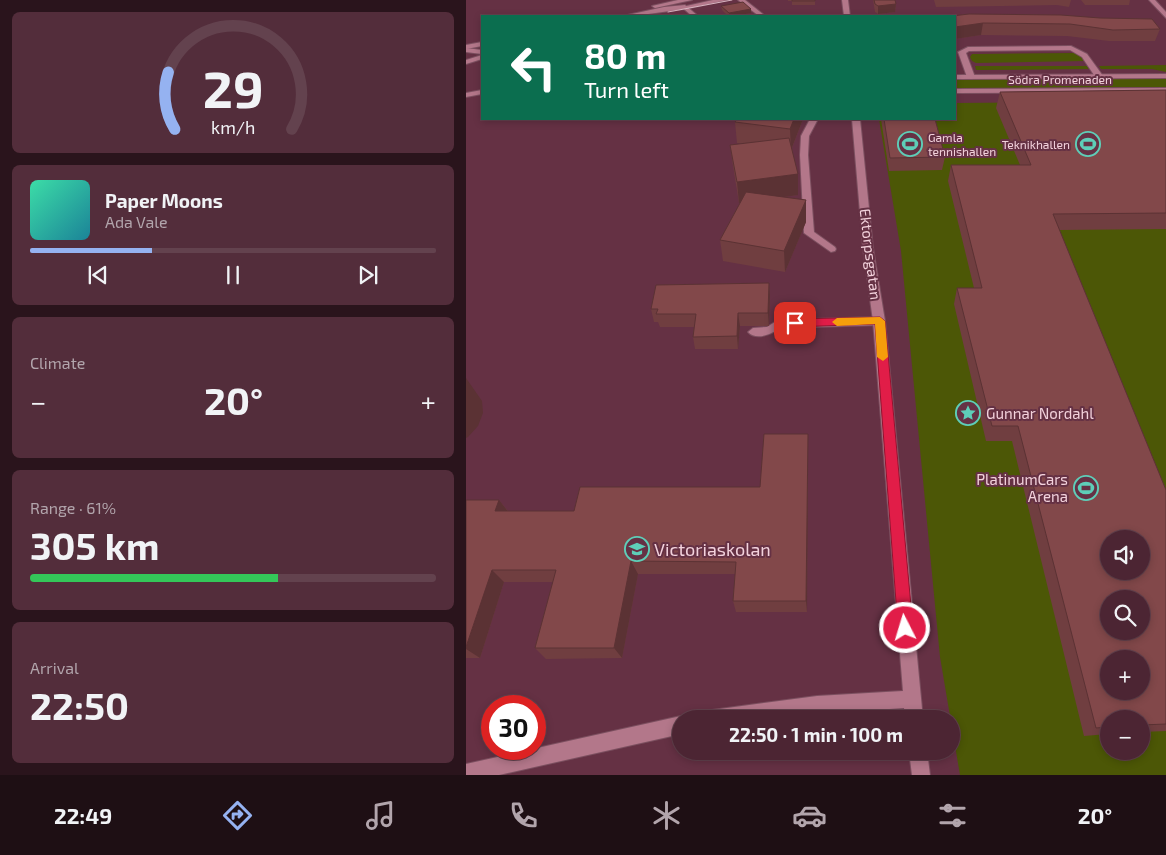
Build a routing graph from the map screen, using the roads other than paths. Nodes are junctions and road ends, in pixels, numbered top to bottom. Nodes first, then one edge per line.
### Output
1 (689, 0) edge
2 (724, 0) edge
3 (741, 0) edge
4 (845, 0) edge
5 (1152, 0) edge
6 (655, 6) dead end
7 (685, 7) junction
8 (631, 15) edge
9 (649, 15) edge
10 (692, 15) edge
11 (761, 15) dead end
12 (847, 15) edge
13 (1166, 16) edge
14 (481, 44) edge
15 (466, 48) edge
16 (481, 52) edge
17 (481, 57) edge
18 (466, 62) edge
19 (1099, 76) junction
20 (1166, 76) edge
21 (956, 77) edge
22 (971, 77) junction
23 (1166, 90) edge
24 (956, 91) edge
25 (481, 94) edge
26 (466, 95) edge
27 (813, 120) edge
28 (856, 120) edge
29 (831, 249) dead end
30 (880, 321) junction
31 (753, 332) edge
32 (911, 698) junction
33 (780, 710) edge
34 (913, 710) edge
35 (672, 727) edge
36 (920, 760) edge
37 (466, 773) edge
38 (922, 775) edge

1 - 6 street
2 - 7 street
3 - 11 lane
4 - 12 street
5 - 13 street
7 - 8 lane
7 - 9 lane
7 - 10 lane
14 - 15 lane
15 - 16 street
17 - 18 lane
19 - 20 street, Södra Promenaden
19 - 22 street, Södra Promenaden
19 - 22 street, Södra Promenaden
21 - 22 street, Södra Promenaden
23 - 24 street, Södra Promenaden
25 - 26 street
27 - 29 street
28 - 30 street, Ektorpsgatan
30 - 31 lane
30 - 32 street, Ektorpsgatan
32 - 33 street
32 - 34 street, Ektorpsgatan
35 - 37 street
36 - 38 street

